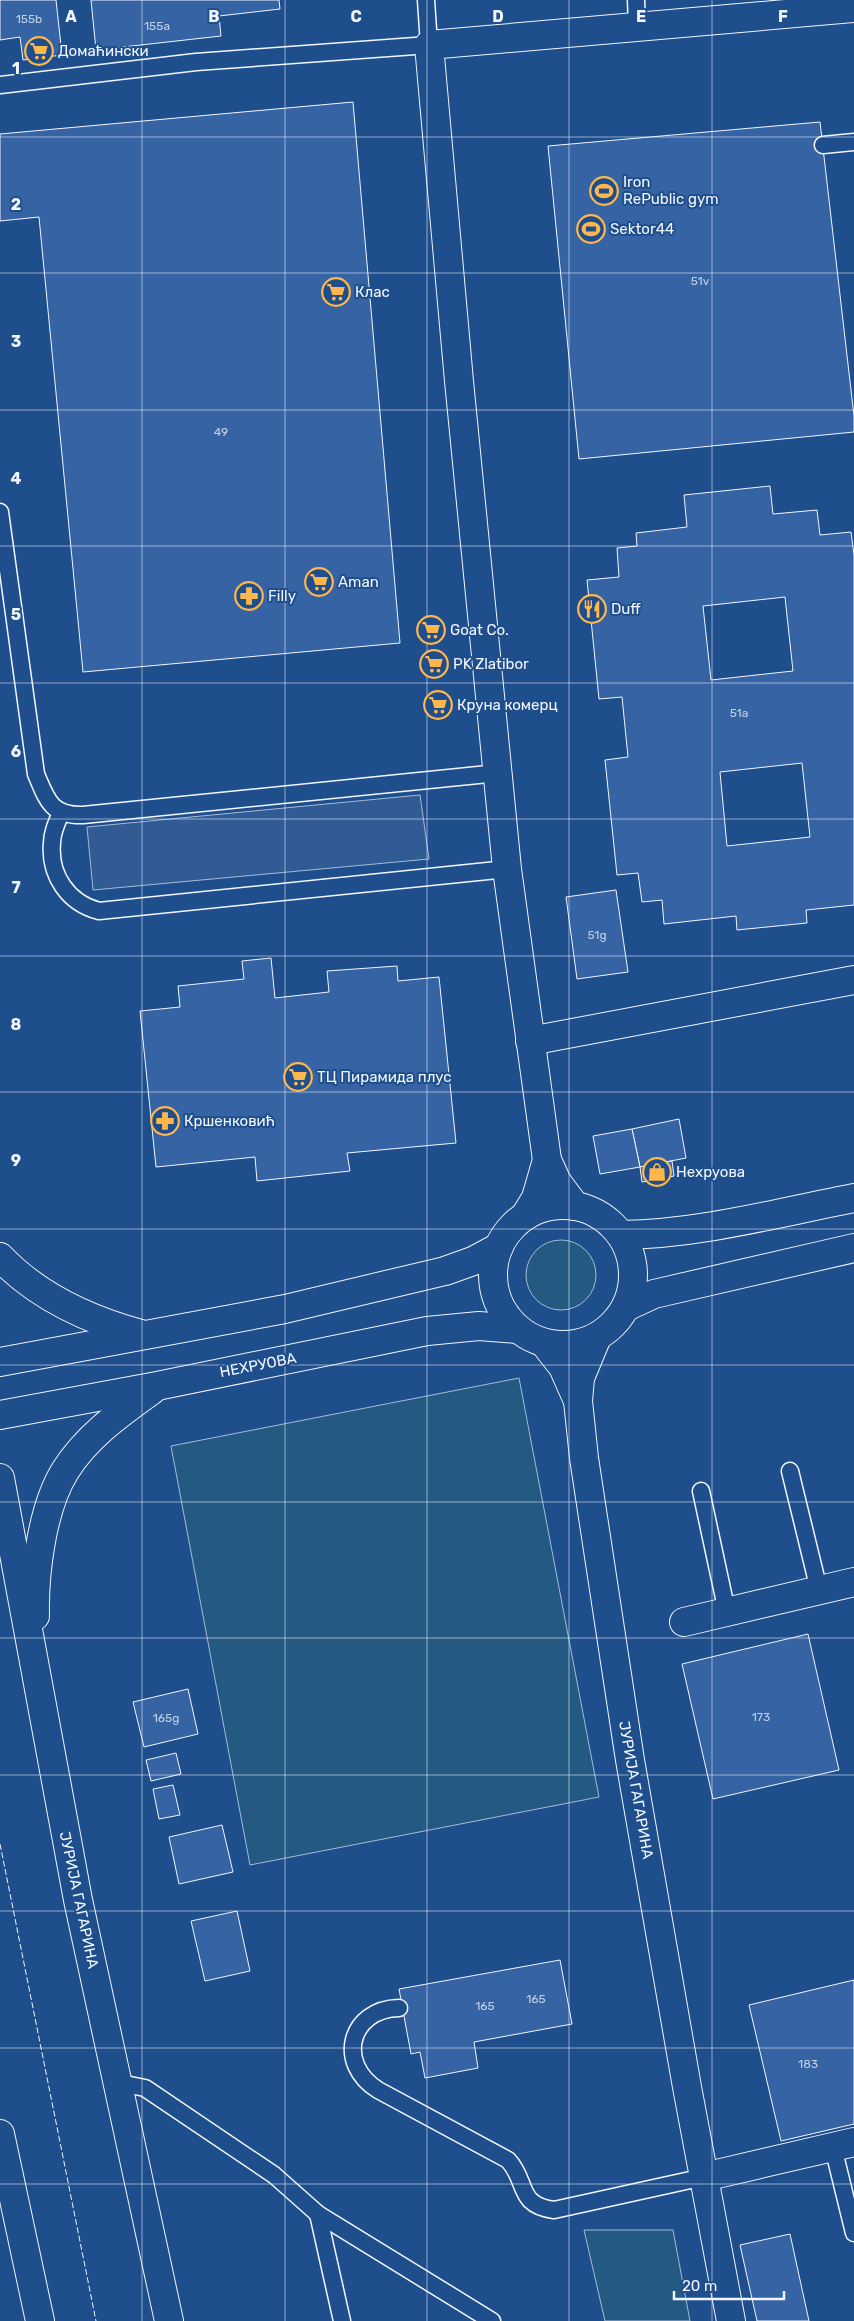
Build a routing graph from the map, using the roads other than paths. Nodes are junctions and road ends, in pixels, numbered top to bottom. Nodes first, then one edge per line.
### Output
1 (426, 0) edge
2 (636, 0) edge
3 (854, 8) edge
4 (637, 27) junction
5 (429, 45) junction
6 (0, 85) edge
7 (854, 142) edge
8 (823, 145) dead end
9 (0, 512) edge
10 (498, 773) junction
11 (61, 812) junction
12 (507, 869) junction
13 (854, 980) edge
14 (530, 1041) junction
15 (547, 1160) junction
16 (854, 1198) edge
17 (575, 1206) junction
18 (525, 1216) junction
19 (621, 1235) junction
20 (499, 1247) junction
21 (854, 1248) edge
22 (0, 1257) edge
23 (626, 1307) junction
24 (517, 1329) junction
25 (148, 1336) junction
26 (597, 1337) junction
27 (545, 1344) junction
28 (0, 1362) edge
29 (157, 1386) junction
30 (578, 1401) junction
31 (0, 1415) edge
32 (790, 1471) dead end
33 (0, 1478) edge
34 (701, 1491) dead end
35 (854, 1582) edge
36 (819, 1590) junction
37 (727, 1612) junction
38 (684, 1622) dead end
39 (35, 1678) junction
40 (399, 2008) dead end
41 (119, 2088) junction
42 (0, 2134) edge
43 (843, 2144) edge
44 (704, 2177) junction
45 (318, 2214) junction
46 (854, 2233) edge
47 (40, 2321) edge
48 (169, 2321) edge
49 (342, 2321) edge
50 (492, 2321) edge
51 (731, 2321) edge

1 - 5 lane
2 - 4 lane
3 - 4 street
4 - 5 street
5 - 6 lane
5 - 10 street
7 - 8 lane
9 - 11 lane
10 - 11 lane
10 - 12 street
11 - 12 lane
12 - 14 street
13 - 14 street
14 - 15 street
15 - 17 street
15 - 18 street
16 - 19 street
17 - 18 street
17 - 19 street
18 - 20 street
19 - 23 street
20 - 24 street
20 - 25 street
21 - 23 street
22 - 25 street
23 - 26 street
24 - 27 street
24 - 29 street, НЕХРУОВА
25 - 28 street
26 - 27 street
26 - 30 street, ЈУРИЈА ГАГАРИНА
27 - 30 street, ЈУРИЈА ГАГАРИНА
29 - 31 street, НЕХРУОВА
29 - 39 street
30 - 44 street, ЈУРИЈА ГАГАРИНА
32 - 36 lane
33 - 39 street, ЈУРИЈА ГАГАРИНА
34 - 37 lane
35 - 36 street
36 - 37 street
37 - 38 street
39 - 41 street, ЈУРИЈА ГАГАРИНА
40 - 44 lane
41 - 45 lane
41 - 48 street, ЈУРИЈА ГАГАРИНА
42 - 47 street
43 - 44 street
43 - 46 lane
44 - 51 street, ЈУРИЈА ГАГАРИНА
45 - 49 lane
45 - 50 lane

